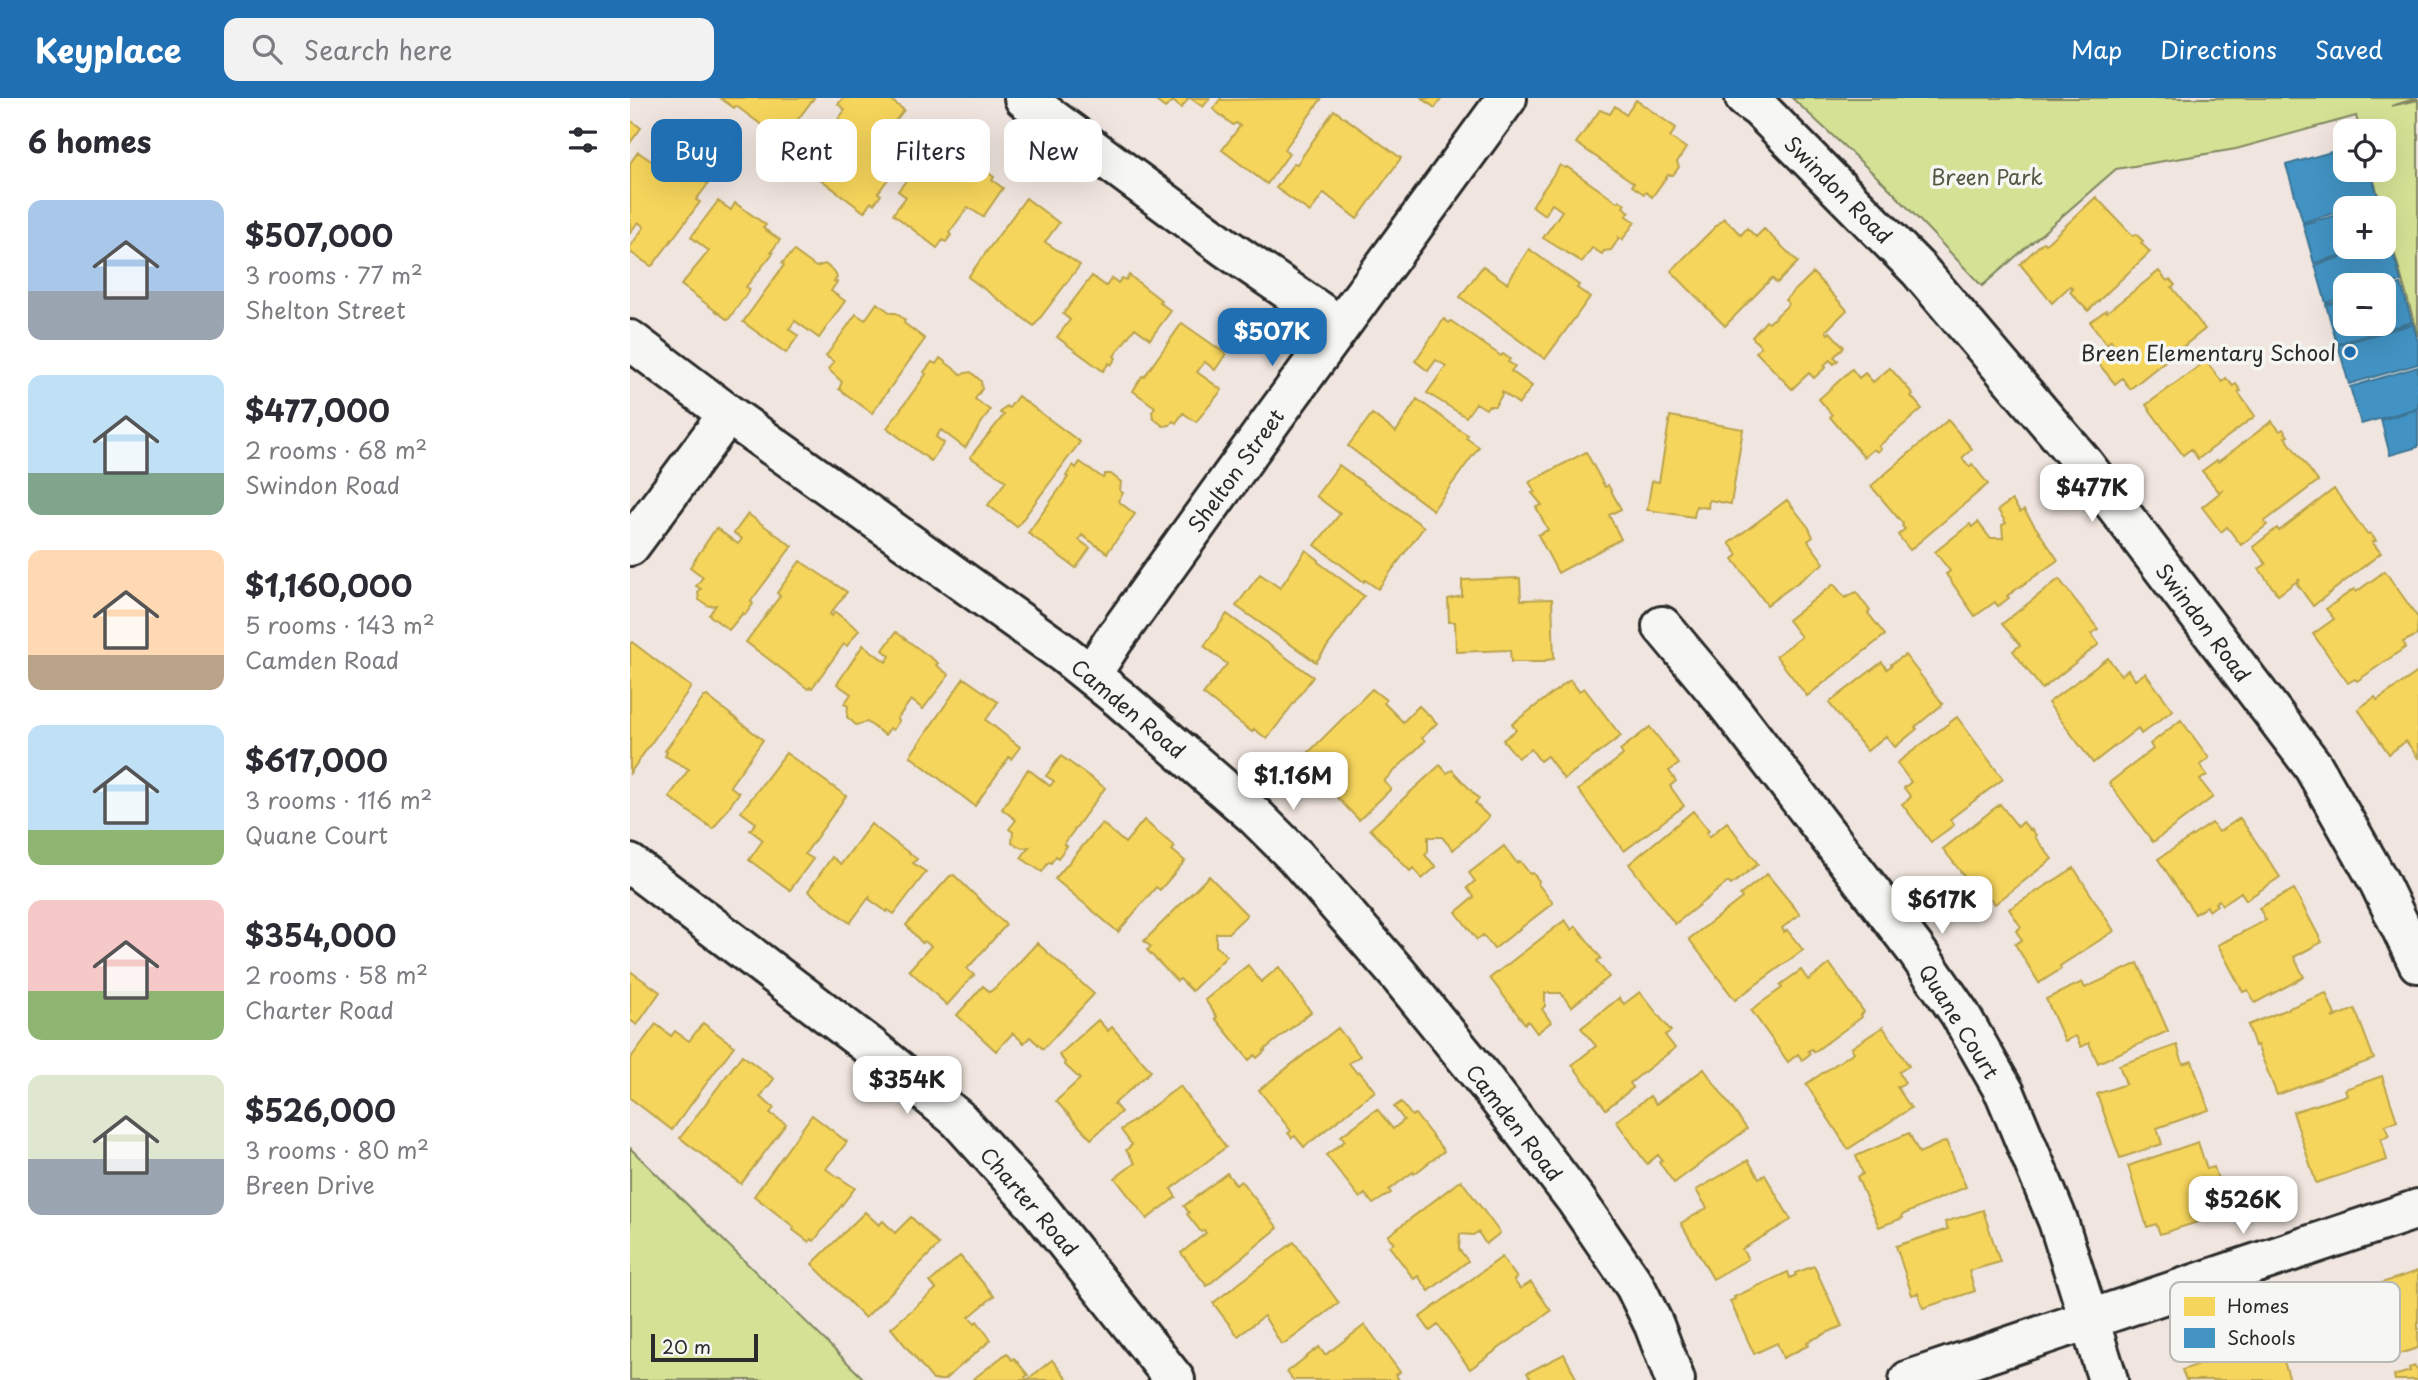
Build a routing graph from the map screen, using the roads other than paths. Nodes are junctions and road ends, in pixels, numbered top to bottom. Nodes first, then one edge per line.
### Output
1 (1024, 98) edge
2 (1507, 98) edge
3 (1745, 98) edge
4 (1340, 326) junction
5 (630, 340) edge
6 (728, 414) junction
7 (630, 546) edge
8 (1662, 625) dead end
9 (1091, 675) junction
10 (630, 864) edge
11 (2418, 963) edge
12 (2418, 1209) edge
13 (2203, 1282) edge
14 (2170, 1293) edge
15 (2088, 1321) junction
16 (1175, 1380) edge
17 (1675, 1380) edge
18 (1909, 1380) edge
19 (2108, 1380) edge

1 - 4 street
2 - 4 street, Shelton Street
3 - 11 street, Swindon Road
4 - 9 street, Shelton Street
5 - 6 street, Camden Road
6 - 7 street
6 - 9 street, Camden Road
8 - 15 street, Quane Court
9 - 17 street, Camden Road
10 - 16 street, Charter Road
12 - 13 street
14 - 15 street
15 - 18 street
15 - 19 street, Quane Court

